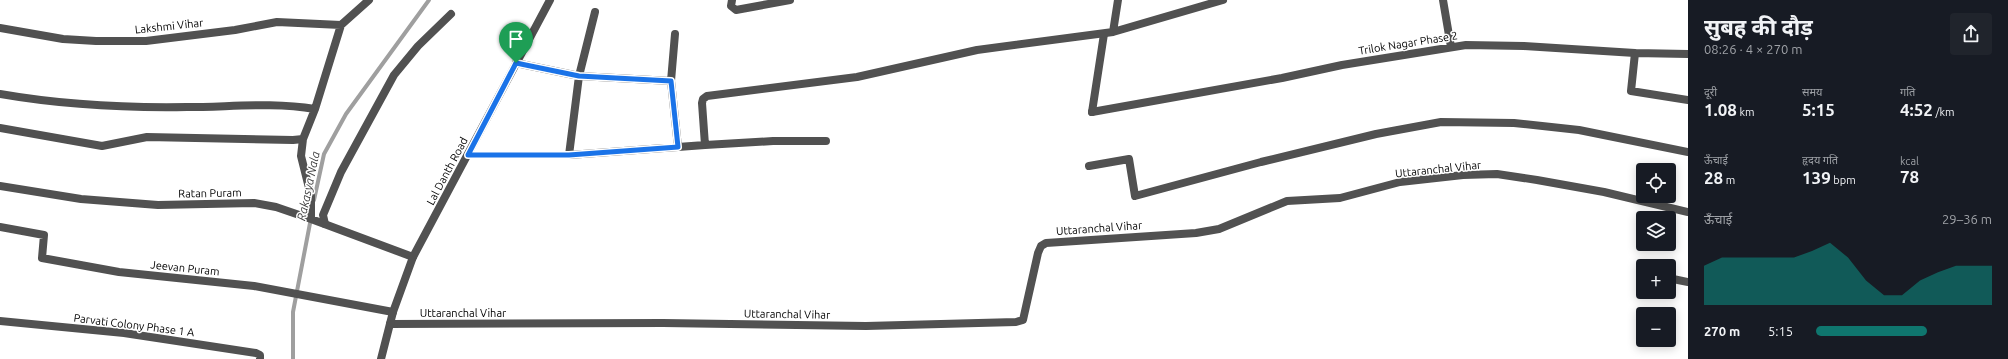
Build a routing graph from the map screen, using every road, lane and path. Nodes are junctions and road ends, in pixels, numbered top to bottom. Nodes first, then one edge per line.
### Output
1 (369, 0) edge
2 (550, 0) edge
3 (732, 0) edge
4 (790, 0) edge
5 (1118, 0) edge
6 (1223, 0) edge
7 (1443, 0) edge
8 (594, 12) dead end
9 (451, 14) dead end
10 (341, 25) junction
11 (0, 28) edge
12 (1113, 32) junction
13 (675, 34) dead end
14 (1104, 34) junction
15 (1451, 47) junction
16 (1635, 53) junction
17 (1688, 54) edge
18 (516, 63) junction
19 (579, 76) junction
20 (671, 81) junction
21 (0, 94) edge
22 (1688, 100) edge
23 (315, 109) junction
24 (0, 128) edge
25 (303, 139) junction
26 (826, 141) dead end
27 (705, 145) junction
28 (678, 147) junction
29 (1688, 152) edge
30 (468, 155) junction
31 (569, 155) junction
32 (1089, 166) dead end
33 (0, 186) edge
34 (1688, 212) edge
35 (311, 219) junction
36 (325, 224) junction
37 (0, 227) edge
38 (413, 257) junction
39 (1676, 280) edge
40 (1688, 282) edge
41 (393, 312) junction
42 (0, 321) edge
43 (390, 324) junction
44 (260, 359) edge
45 (381, 359) edge

1 - 10 street
2 - 18 street, Lal Danth Road
3 - 4 street
5 - 12 street
6 - 12 street
7 - 15 street
8 - 19 street
9 - 36 street
10 - 11 street, Lakshmi Vihar
10 - 23 street
12 - 14 street
13 - 20 street
14 - 15 street, Trilok Nagar Phase 2
14 - 27 street
15 - 16 street, Trilok Nagar Phase 2
16 - 17 street, Trilok Nagar Phase 2
16 - 22 street
18 - 19 street
18 - 30 street, Lal Danth Road
19 - 20 street
19 - 31 street
20 - 28 street
21 - 23 street
23 - 25 street
24 - 25 street
25 - 35 street
26 - 27 street
27 - 28 street
28 - 31 street
29 - 32 street
30 - 31 street
30 - 38 street, Lal Danth Road
33 - 35 street, Ratan Puram
34 - 43 street, Uttaranchal Vihar
35 - 36 street, Ratan Puram
36 - 38 street, Ratan Puram
37 - 41 street, Jeevan Puram
38 - 41 street, Lal Danth Road
39 - 40 street
41 - 43 street, Lal Danth Road
42 - 44 street, Parvati Colony Phase 1 A
43 - 45 street, Lal Danth Road

